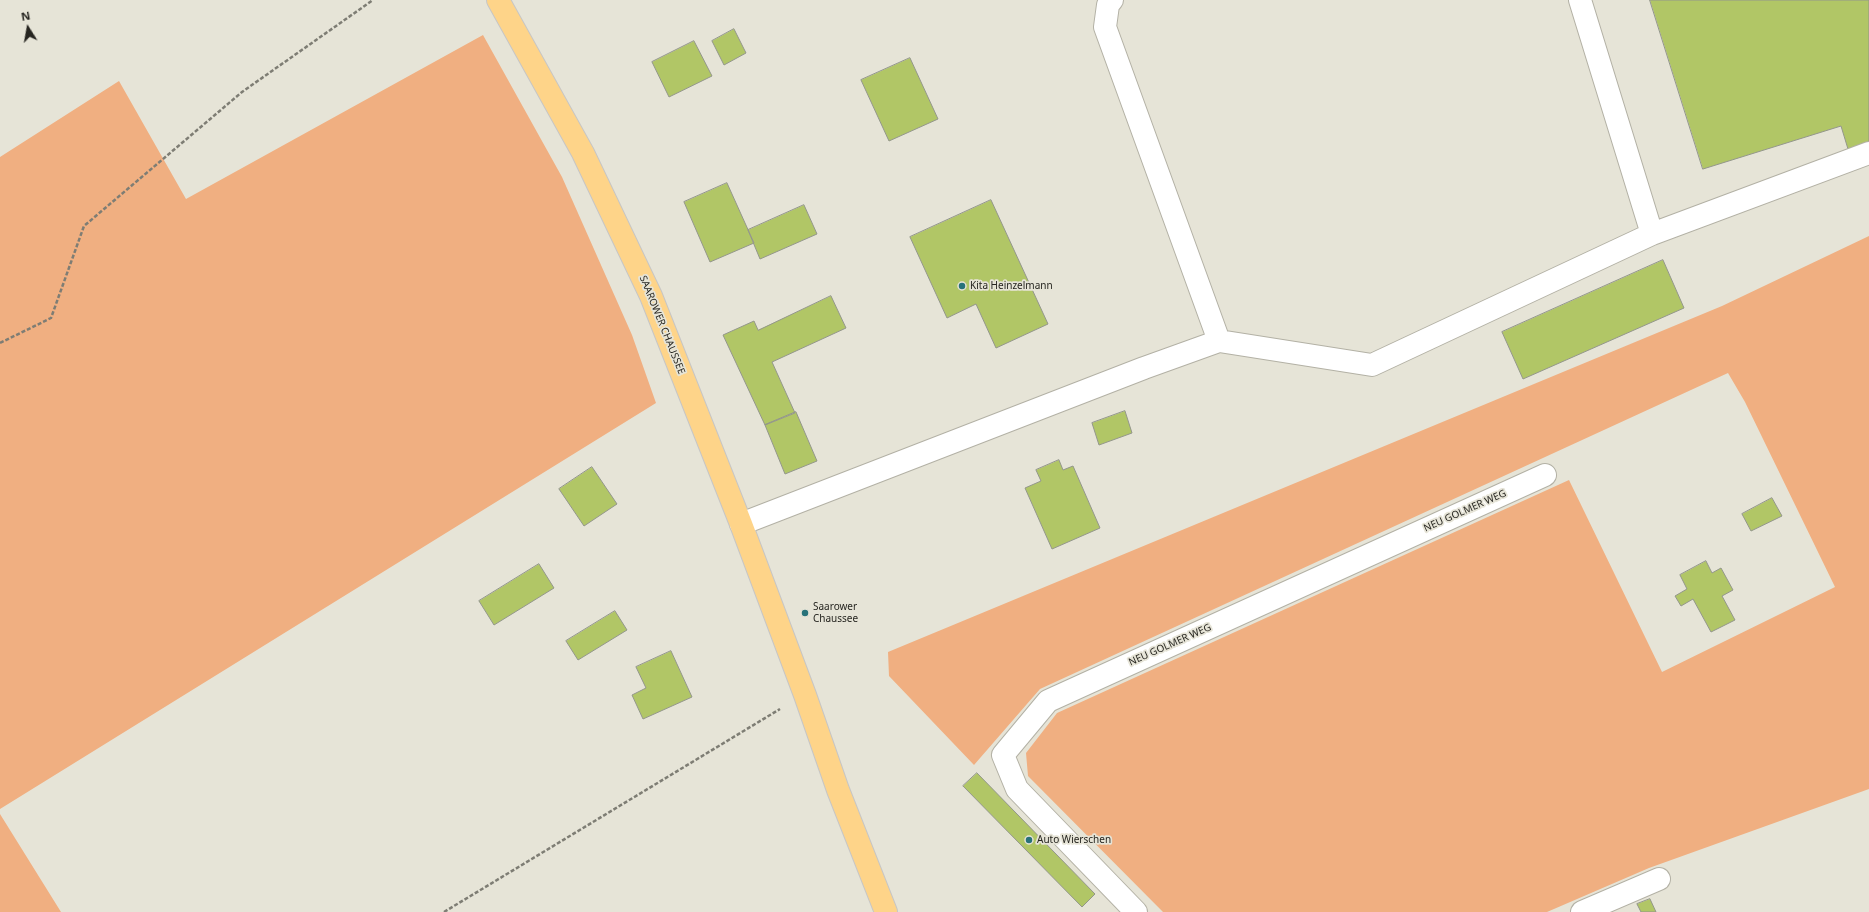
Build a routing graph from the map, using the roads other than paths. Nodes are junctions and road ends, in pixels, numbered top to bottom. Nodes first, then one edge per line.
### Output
1 (498, 0) edge
2 (1112, 0) edge
3 (1580, 0) edge
4 (1869, 153) edge
5 (1652, 234) junction
6 (1219, 341) junction
7 (1545, 474) dead end
8 (741, 524) junction
9 (1659, 879) dead end
10 (886, 912) edge
11 (1136, 912) edge
12 (1582, 912) edge

1 - 8 main road, SAAROWER CHAUSSEE
2 - 6 street
3 - 5 street
4 - 5 street
5 - 6 street
6 - 8 street
7 - 11 street, NEU GOLMER WEG
8 - 10 main road, SAAROWER CHAUSSEE
9 - 12 street

